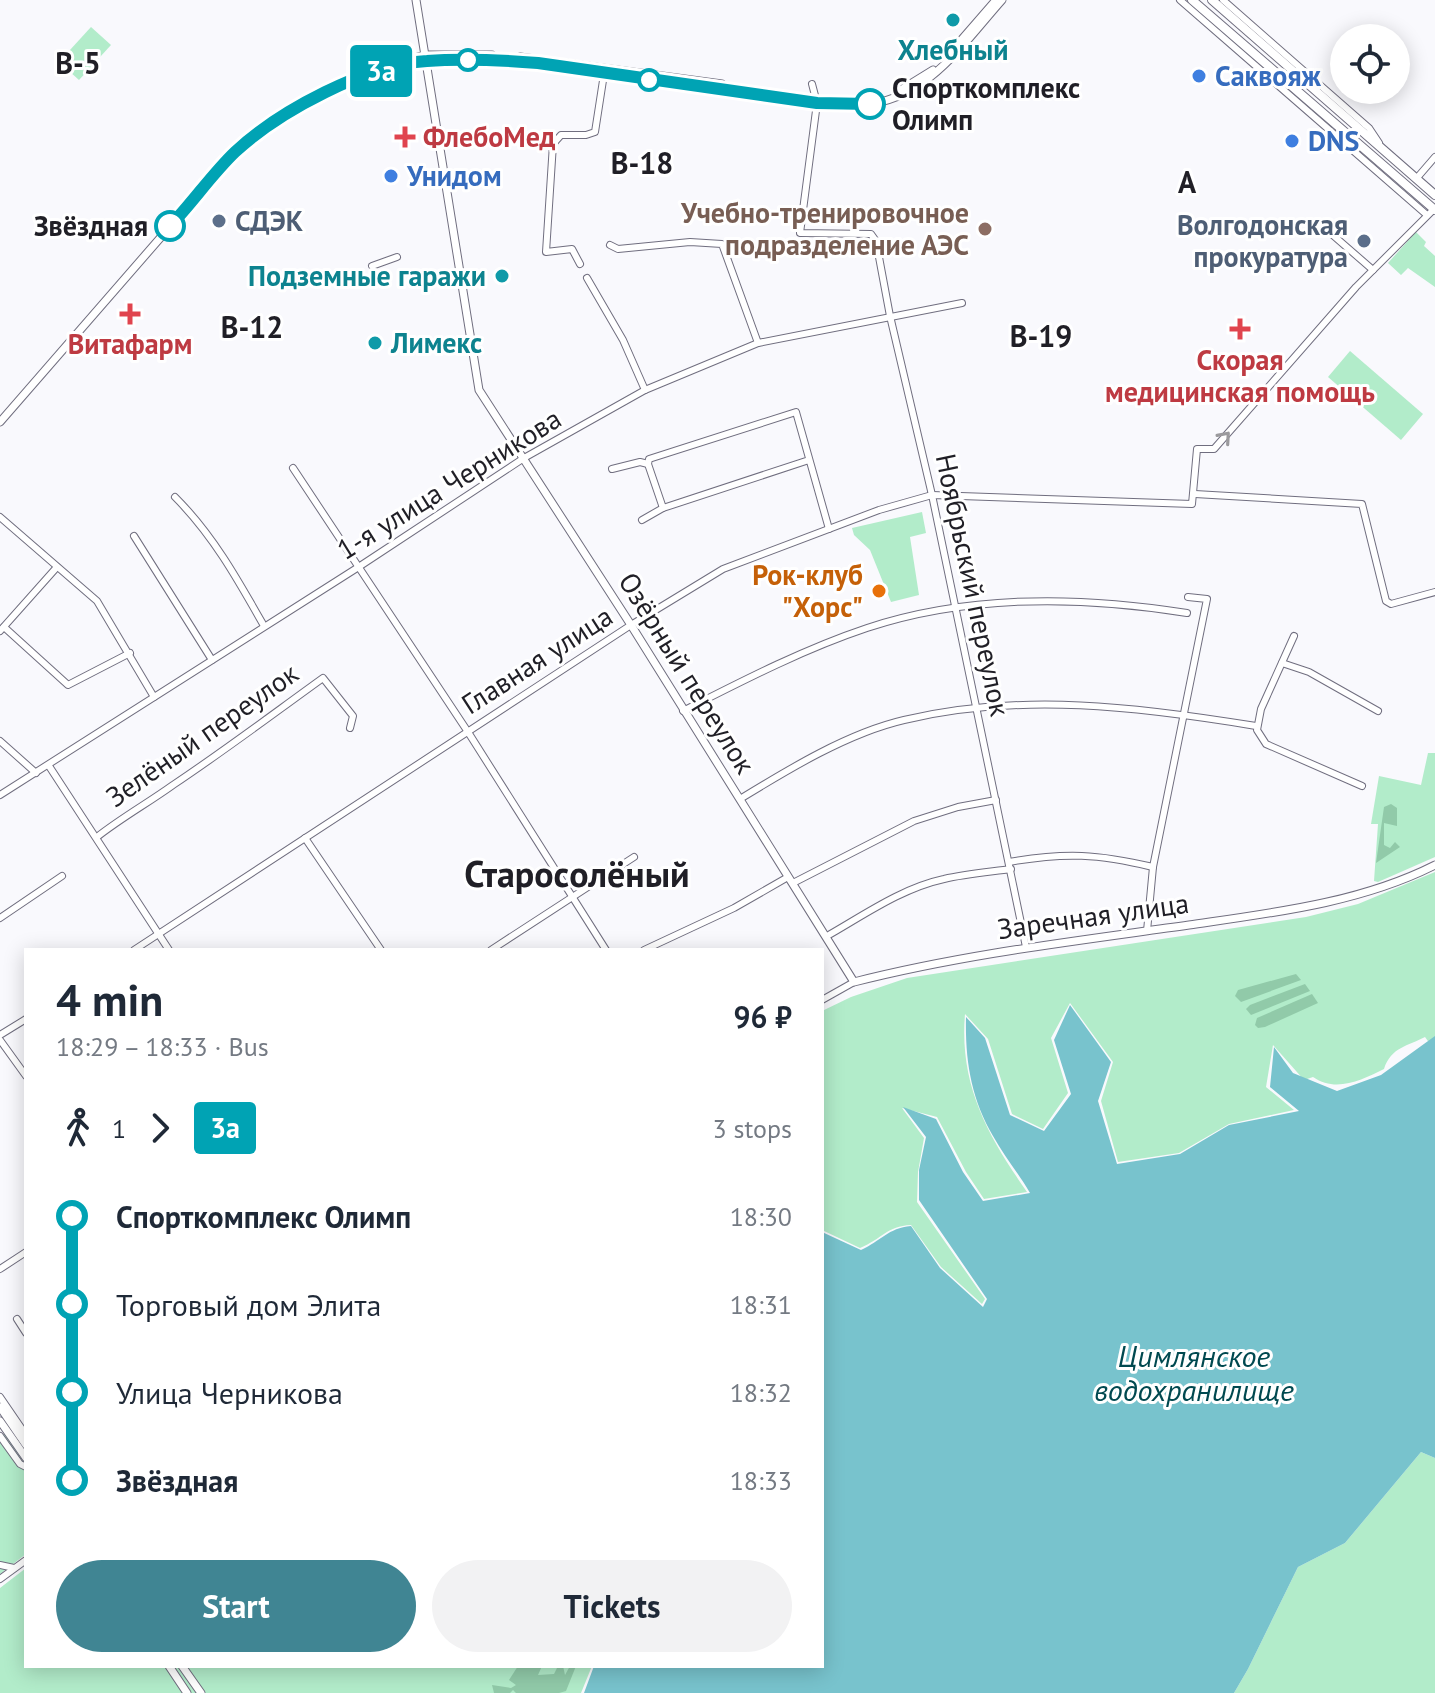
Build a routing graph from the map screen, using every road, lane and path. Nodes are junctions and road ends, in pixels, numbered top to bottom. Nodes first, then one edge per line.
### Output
1 (415, 0) edge
2 (996, 0) edge
3 (1002, 0) edge
4 (1180, 0) edge
5 (1192, 0) edge
6 (1212, 0) edge
7 (1223, 0) edge
8 (425, 58) junction
9 (604, 74) junction
10 (812, 84) dead end
11 (817, 100) junction
12 (1385, 153) junction
13 (1435, 157) edge
14 (1416, 179) junction
15 (1435, 195) edge
16 (1432, 212) edge
17 (1327, 230) dead end
18 (610, 245) dead end
19 (397, 257) dead end
20 (580, 264) dead end
21 (372, 266) dead end
22 (1373, 270) junction
23 (587, 278) dead end
24 (962, 303) dead end
25 (890, 316) junction
26 (758, 343) junction
27 (645, 390) junction
28 (0, 414) edge
29 (0, 422) edge
30 (524, 458) junction
31 (809, 460) junction
32 (648, 462) junction
33 (293, 468) dead end
34 (612, 469) dead end
35 (1195, 494) junction
36 (932, 495) junction
37 (175, 497) dead end
38 (663, 508) junction
39 (0, 517) edge
40 (642, 520) dead end
41 (829, 529) junction
42 (134, 536) dead end
43 (57, 567) junction
44 (357, 568) junction
45 (1435, 592) edge
46 (1188, 597) dead end
47 (956, 608) junction
48 (1187, 613) dead end
49 (631, 625) junction
50 (264, 626) junction
51 (2, 629) edge
52 (1294, 636) dead end
53 (130, 653) junction
54 (212, 660) junction
55 (1282, 663) junction
56 (154, 697) junction
57 (977, 709) junction
58 (683, 711) junction
59 (1378, 711) dead end
60 (1186, 715) junction
61 (1256, 726) junction
62 (350, 728) dead end
63 (468, 732) junction
64 (0, 741) edge
65 (49, 766) junction
66 (36, 773) junction
67 (1362, 786) dead end
68 (0, 795) edge
69 (740, 799) junction
70 (996, 800) junction
71 (97, 837) junction
72 (305, 838) junction
73 (634, 857) dead end
74 (1010, 865) junction
75 (1435, 865) edge
76 (1153, 867) junction
77 (62, 876) dead end
78 (791, 880) junction
79 (572, 897) junction
80 (0, 918) edge
81 (1147, 931) junction
82 (158, 935) junction
83 (827, 936) junction
84 (1026, 947) junction
85 (137, 948) edge
86 (168, 948) edge
87 (380, 948) edge
88 (494, 948) edge
89 (605, 948) edge
90 (648, 948) edge
91 (854, 982) junction
92 (824, 999) edge
93 (24, 1020) edge
94 (0, 1038) edge
95 (24, 1073) edge
96 (24, 1253) edge
97 (0, 1269) edge
98 (17, 1319) dead end
99 (24, 1330) edge
100 (0, 1397) edge
101 (0, 1407) edge
102 (0, 1421) edge
103 (24, 1432) edge
104 (1, 1439) edge
105 (24, 1442) edge
106 (24, 1455) edge
107 (24, 1466) edge
108 (24, 1561) edge
109 (0, 1565) edge
110 (14, 1568) junction
111 (0, 1579) edge
112 (170, 1668) edge
113 (183, 1668) edge
114 (187, 1693) edge
115 (201, 1693) edge

1 - 8 street
2 - 11 street
3 - 11 street
4 - 16 street
5 - 16 main road
6 - 12 main road
7 - 12 street
8 - 9 street
8 - 11 street
8 - 28 street
8 - 29 street
8 - 30 street, Озёрный переулок
9 - 11 street
9 - 20 street
10 - 11 street
11 - 25 street, Ноябрьский переулок
12 - 14 main road
13 - 14 street
14 - 15 main road
16 - 22 street
17 - 22 street
18 - 26 street
19 - 21 street
35 -> 22 street
23 - 27 street
24 - 25 street, 1-я улица Черникова
25 - 26 street, 1-я улица Черникова
25 - 36 street, Ноябрьский переулок
26 - 27 street, 1-я улица Черникова
27 - 30 street, 1-я улица Черникова
30 - 44 street, 1-я улица Черникова
30 - 49 street, Озёрный переулок
31 - 32 street
31 - 38 street
31 - 41 street
32 - 34 street
32 - 38 street
33 - 44 street
35 - 36 street, Главная улица
35 - 45 street
36 - 41 street, Главная улица
36 - 47 street, Ноябрьский переулок
37 - 50 street
38 - 40 street
39 - 43 street
41 - 49 street, Главная улица
42 - 54 street
43 - 51 street
43 - 53 street
44 - 50 street, 1-я улица Черникова
44 - 63 street
46 - 60 street
47 - 48 street
47 - 57 street, Ноябрьский переулок
47 - 58 street
49 - 58 street, Озёрный переулок
49 - 63 street, Главная улица
50 - 54 street, 1-я улица Черникова
51 - 53 street
52 - 55 street
53 - 56 street
54 - 56 street, 1-я улица Черникова
55 - 59 street
55 - 61 street
56 - 65 street, 1-я улица Черникова
57 - 60 street
57 - 69 street
57 - 70 street, Ноябрьский переулок
58 - 69 street, Озёрный переулок
60 - 61 street
60 - 76 street
61 - 67 street
62 - 71 street, Зелёный переулок
63 - 72 street, Главная улица
63 - 79 street
64 - 66 street
65 - 66 street, 1-я улица Черникова
65 - 71 street
66 - 68 street, 1-я улица Черникова
69 - 78 street, Озёрный переулок
70 - 74 street, Ноябрьский переулок
70 - 78 street
71 - 82 street
72 - 82 street, Главная улица
72 - 87 street
73 - 79 street
74 - 76 street
74 - 83 street
74 - 84 street, Ноябрьский переулок
75 - 81 street, Заречная улица
76 - 81 street
77 - 80 street
78 - 83 street, Озёрный переулок
78 - 90 street
79 - 88 street
79 - 89 street
81 - 84 street, Заречная улица
82 - 85 street, Главная улица
82 - 86 street
83 - 91 street, Озёрный переулок
84 - 91 street, Заречная улица
91 - 92 street, Заречная улица
93 - 94 street
94 - 95 street
96 - 97 street
98 - 99 street
100 - 103 street
101 - 105 street
102 - 106 street
104 - 107 street
108 - 110 street
109 - 110 street
110 - 111 street
112 - 114 street
113 - 115 street

